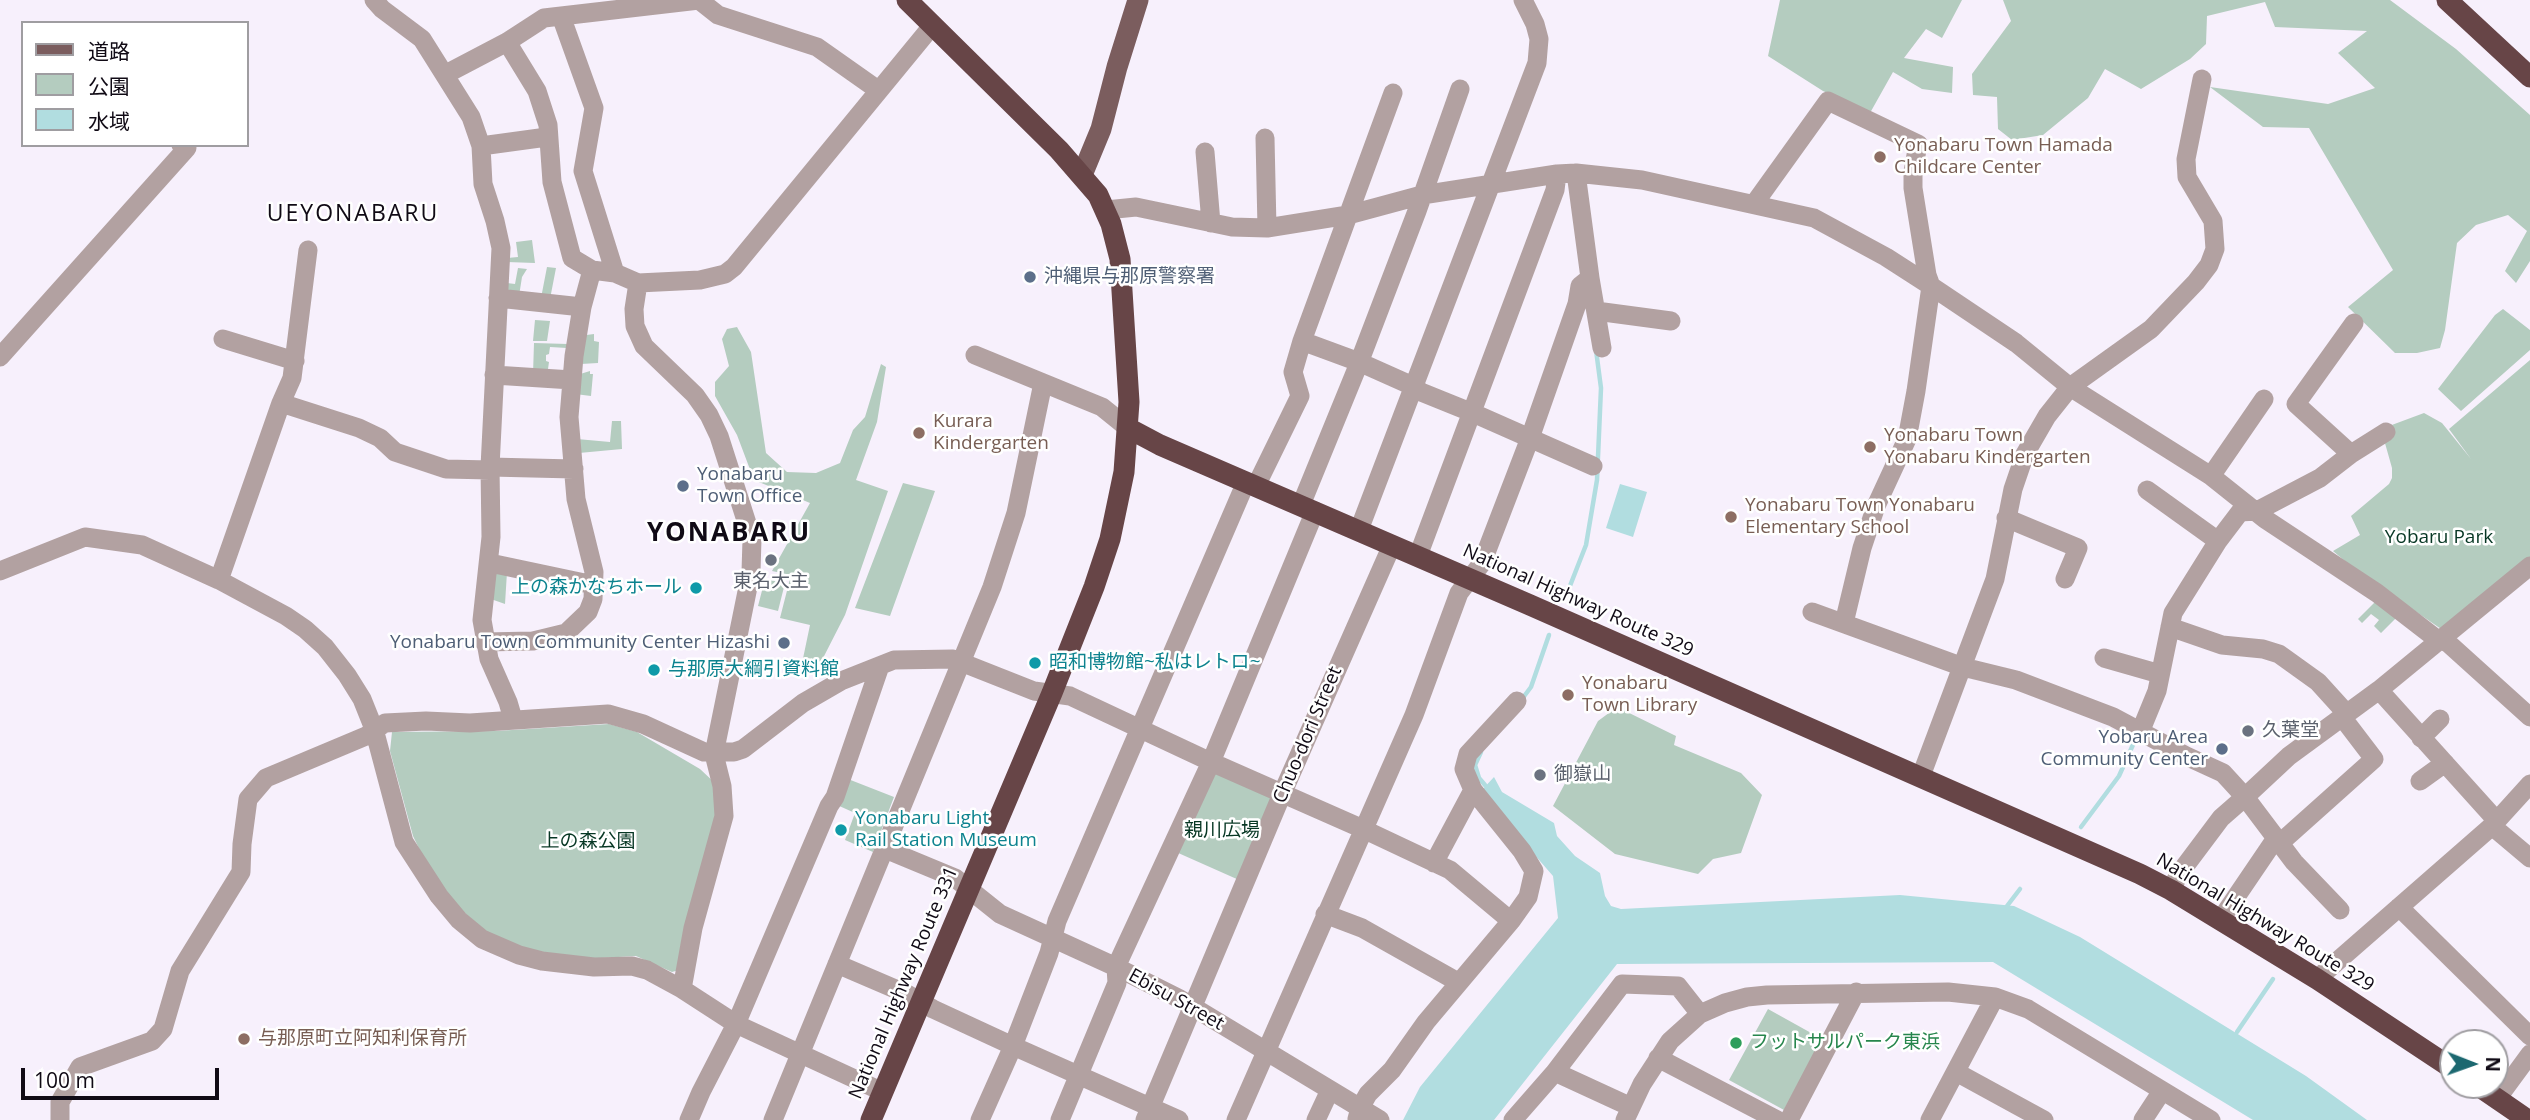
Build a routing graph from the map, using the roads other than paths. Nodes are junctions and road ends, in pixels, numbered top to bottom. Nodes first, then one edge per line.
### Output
1 (374, 0) edge
2 (699, 0) edge
3 (907, 0) edge
4 (1138, 0) edge
5 (1523, 0) edge
6 (2447, 0) edge
7 (561, 16) junction
8 (932, 26) junction
9 (507, 42) junction
10 (446, 74) junction
11 (2530, 76) edge
12 (2202, 79) dead end
13 (1460, 89) dead end
14 (878, 90) junction
15 (1394, 93) dead end
16 (547, 137) junction
17 (1265, 138) dead end
18 (481, 146) junction
19 (185, 147) edge
20 (2200, 151) dead end
21 (1205, 152) dead end
22 (1567, 174) junction
23 (1082, 175) junction
24 (2189, 181) junction
25 (1492, 184) junction
26 (1422, 195) junction
27 (1754, 204) junction
28 (1106, 211) junction
29 (1348, 215) junction
30 (1211, 223) junction
31 (1267, 228) junction
32 (309, 250) dead end
33 (592, 271) junction
34 (615, 273) junction
35 (1590, 278) junction
36 (638, 282) junction
37 (1931, 286) junction
38 (498, 298) junction
39 (582, 307) junction
40 (1596, 311) junction
41 (1671, 321) dead end
42 (2354, 323) dead end
43 (223, 339) dead end
44 (1302, 341) junction
45 (1602, 348) dead end
46 (975, 355) dead end
47 (0, 357) edge
48 (295, 361) junction
49 (1359, 362) junction
50 (494, 375) junction
51 (572, 380) junction
52 (1043, 383) junction
53 (1415, 387) junction
54 (2070, 387) junction
55 (2264, 399) dead end
56 (281, 403) junction
57 (1473, 413) junction
58 (1128, 428) junction
59 (2386, 432) dead end
60 (1530, 438) junction
61 (2351, 454) junction
62 (1593, 466) dead end
63 (490, 469) junction
64 (574, 469) junction
65 (2211, 476) junction
66 (1251, 484) junction
67 (2147, 490) dead end
68 (1308, 508) junction
69 (2257, 511) junction
70 (2006, 518) junction
71 (1359, 530) junction
72 (2218, 541) junction
73 (1392, 545) junction
74 (1419, 556) junction
75 (490, 563) junction
76 (2530, 566) edge
77 (0, 571) edge
78 (1470, 578) junction
79 (2065, 579) dead end
80 (219, 580) junction
81 (594, 584) junction
82 (1812, 612) dead end
83 (1844, 623) junction
84 (2170, 627) junction
85 (2440, 639) junction
86 (484, 642) junction
87 (2104, 658) dead end
88 (962, 663) junction
89 (880, 666) junction
90 (1963, 667) junction
91 (2160, 674) junction
92 (2379, 690) junction
93 (1052, 693) junction
94 (1517, 701) dead end
95 (2344, 715) junction
96 (2530, 717) edge
97 (513, 719) junction
98 (2440, 719) dead end
99 (1141, 728) junction
100 (374, 729) junction
101 (2141, 730) junction
102 (2421, 738) junction
103 (713, 754) junction
104 (1211, 762) junction
105 (2445, 763) junction
106 (1921, 776) junction
107 (2420, 781) dead end
108 (2530, 784) edge
109 (1473, 790) junction
110 (1282, 794) junction
111 (2245, 797) junction
112 (2495, 824) junction
113 (1363, 829) junction
114 (2278, 840) junction
115 (885, 849) junction
116 (2530, 858) edge
117 (1434, 863) junction
118 (968, 888) junction
119 (2171, 890) junction
120 (2399, 907) junction
121 (2340, 910) dead end
122 (1325, 914) junction
123 (2221, 919) junction
124 (1511, 921) junction
125 (1051, 936) junction
126 (837, 964) junction
127 (1116, 967) junction
128 (2317, 979) junction
129 (1458, 982) junction
130 (682, 989) junction
131 (1856, 992) junction
132 (1995, 997) junction
133 (920, 1002) junction
134 (1192, 1006) junction
135 (1700, 1014) junction
136 (736, 1024) junction
137 (2530, 1036) edge
138 (1013, 1046) junction
139 (1265, 1051) junction
140 (799, 1054) junction
141 (2530, 1054) edge
142 (1658, 1058) junction
143 (2439, 1060) edge
144 (1555, 1072) junction
145 (1956, 1072) junction
146 (1078, 1075) junction
147 (2509, 1083) edge
148 (1330, 1090) junction
149 (2162, 1091) junction
150 (883, 1092) junction
151 (2497, 1099) edge
152 (1148, 1113) edge
153 (1628, 1114) edge
154 (1367, 1116) edge
155 (2520, 1118) edge
156 (60, 1120) edge
157 (689, 1120) edge
158 (773, 1120) edge
159 (871, 1120) edge
160 (980, 1120) edge
161 (1060, 1120) edge
162 (1179, 1120) edge
163 (1236, 1120) edge
164 (1316, 1120) edge
165 (1513, 1120) edge
166 (1777, 1120) edge
167 (1789, 1120) edge
168 (1930, 1120) edge
169 (2044, 1120) edge
170 (2143, 1120) edge
171 (2211, 1120) edge

1 - 10 street
2 - 7 street
2 - 14 street
3 - 8 highway
4 - 23 main road
5 - 25 street
6 - 11 highway
7 - 9 street
7 - 34 street
8 - 14 street
8 - 23 highway
9 - 10 street
9 - 16 street
10 - 18 street
12 - 24 street
13 - 26 street
14 - 36 street
15 - 29 street
16 - 18 street
16 - 33 street
17 - 31 street
18 - 38 street
19 - 47 street
20 - 24 street
21 - 30 street
22 - 25 street
22 - 27 street
22 - 35 street
22 - 57 street
23 - 28 highway
24 - 54 street
25 - 26 street
25 - 53 street
26 - 29 street
26 - 49 street
27 - 37 street
27 - 37 street
28 - 30 street
28 - 58 highway
29 - 31 street
29 - 44 street
30 - 31 street
32 - 48 street
33 - 34 street
33 - 39 street
34 - 36 street
35 - 40 street
35 - 60 street
36 - 103 street
37 - 54 street
37 - 83 street
38 - 39 street
38 - 50 street
39 - 51 street
40 - 41 street
40 - 45 street
42 - 61 street
43 - 48 street
44 - 49 street
44 - 66 street
46 - 52 street
48 - 56 street
49 - 53 street
49 - 68 street
50 - 51 street
50 - 63 street
51 - 64 street
52 - 58 street
52 - 88 street
53 - 57 street
53 - 71 street
54 - 65 street
54 - 70 street
55 - 65 street
56 - 63 street
56 - 80 street
57 - 60 street
57 - 74 street
58 - 66 highway, National Highway Route 329
58 - 93 highway, National Highway Route 331
59 - 61 street
60 - 62 street
60 - 78 street
61 - 69 street
63 - 64 street
63 - 75 street
64 - 81 street
65 - 69 street
66 - 68 highway, National Highway Route 329
66 - 99 street
67 - 72 street
68 - 71 highway, National Highway Route 329
68 - 104 street
69 - 72 street
69 - 85 street
70 - 79 street
70 - 90 street
71 - 73 highway, National Highway Route 329
72 - 84 street
73 - 74 highway, National Highway Route 329
73 - 110 street, Chuo-dori Street
74 - 78 highway, National Highway Route 329
75 - 81 street
75 - 86 street
76 - 85 street
77 - 80 street
78 - 106 highway, National Highway Route 329
78 - 113 street
80 - 100 street
81 - 86 street
82 - 83 street
83 - 90 street
84 - 91 street
84 - 95 street
85 - 92 street
85 - 96 street
86 - 97 street
87 - 91 street
88 - 89 street
88 - 93 street
88 - 115 street
89 - 103 street
89 - 136 street
90 - 101 street
90 - 106 street
91 - 101 street
92 - 95 street
92 - 102 street
93 - 99 street
93 - 118 highway, National Highway Route 331
94 - 109 street
95 - 111 street
95 - 114 street
97 - 100 street
97 - 103 street
98 - 102 street
99 - 104 street
99 - 125 street
100 - 130 street
100 - 156 street
101 - 111 street
102 - 105 street
103 - 130 street
104 - 110 street
104 - 127 street
105 - 107 street
105 - 112 street
106 - 119 highway, National Highway Route 329
108 - 112 street
109 - 117 street
109 - 124 street
110 - 113 street
110 - 134 street, Chuo-dori Street
111 - 114 street
111 - 119 street
112 - 116 street
112 - 120 street
113 - 117 street
113 - 122 street
114 - 121 street
114 - 123 street
115 - 118 street, Ebisu Street
115 - 126 street
117 - 124 street
118 - 125 street, Ebisu Street
118 - 133 highway, National Highway Route 331
119 - 123 highway, National Highway Route 329
120 - 128 street
120 - 137 street
122 - 129 street
122 - 139 street
123 - 128 highway, National Highway Route 329
124 - 129 street
125 - 127 street, Ebisu Street
125 - 138 street
126 - 133 street
126 - 140 street
127 - 134 street, Ebisu Street
127 - 146 street
128 - 143 highway, National Highway Route 329
129 - 154 street
130 - 136 street
131 - 132 street
131 - 135 street
131 - 167 street
132 - 145 street
132 - 149 street
133 - 138 street
133 - 150 highway, National Highway Route 331
134 - 139 street, Ebisu Street
134 - 152 street, Chuo-dori Street
135 - 142 street
135 - 144 street
136 - 140 street
136 - 157 street
138 - 146 street
138 - 160 street
139 - 148 street, Ebisu Street
139 - 163 street
140 - 150 street
140 - 158 street
141 - 147 street
142 - 153 street
142 - 166 street
144 - 153 street
144 - 165 street
145 - 168 street
145 - 169 street
146 - 152 street
146 - 161 street
148 - 154 street, Ebisu Street
148 - 164 street
149 - 170 street
149 - 171 street
150 - 159 highway, National Highway Route 331
151 - 155 highway
152 - 162 street

